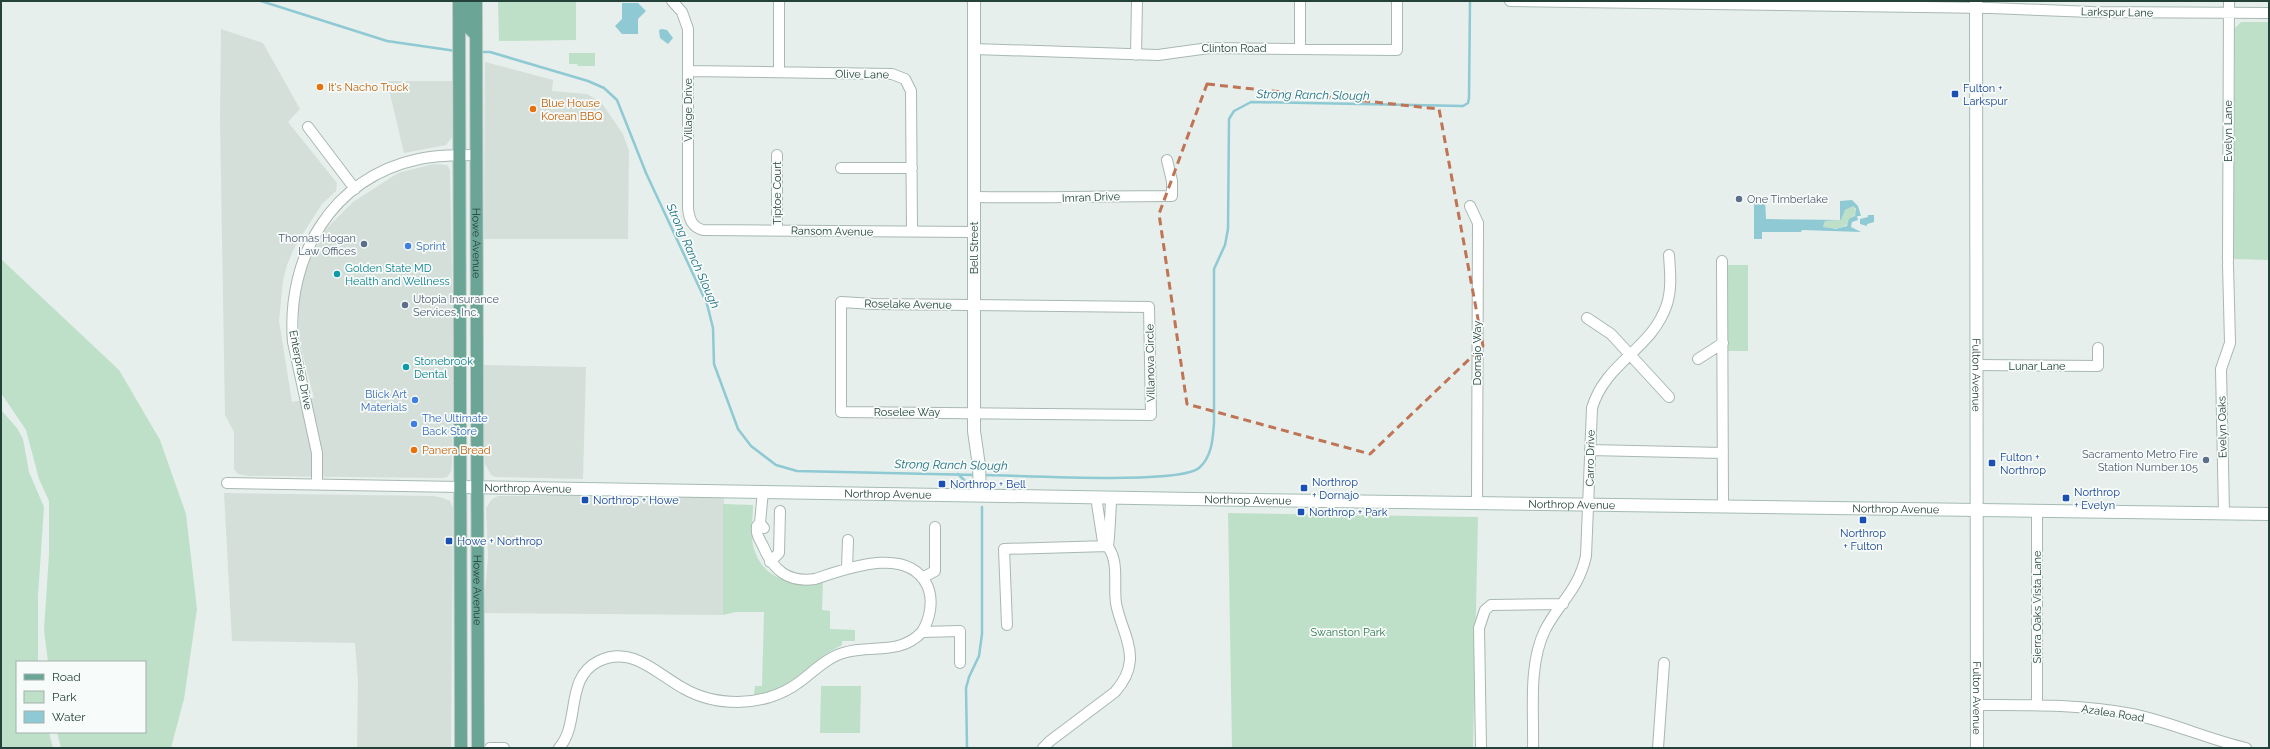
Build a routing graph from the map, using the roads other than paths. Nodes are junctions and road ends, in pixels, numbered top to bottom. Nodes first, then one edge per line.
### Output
1 (459, 1) edge
2 (468, 1) edge
3 (476, 1) edge
4 (672, 1) edge
5 (779, 1) edge
6 (974, 1) edge
7 (1137, 1) edge
8 (1300, 1) edge
9 (1397, 1) edge
10 (1510, 1) edge
11 (2229, 1) edge
12 (1603, 2) edge
13 (1976, 5) edge
14 (2229, 13) junction
15 (2269, 13) edge
16 (476, 40) junction
17 (1300, 48) junction
18 (974, 49) junction
19 (1136, 54) junction
20 (688, 71) junction
21 (779, 72) junction
22 (308, 127) dead end
23 (460, 155) junction
24 (477, 155) junction
25 (777, 155) dead end
26 (1167, 160) dead end
27 (840, 168) dead end
28 (912, 168) junction
29 (355, 189) junction
30 (974, 197) junction
31 (1470, 206) dead end
32 (692, 223) joint
33 (777, 230) junction
34 (912, 231) junction
35 (974, 232) junction
36 (1669, 255) dead end
37 (1722, 261) dead end
38 (974, 306) junction
39 (1587, 318) dead end
40 (1723, 342) junction
41 (2230, 343) joint
42 (2098, 348) dead end
43 (1630, 355) junction
44 (1698, 359) dead end
45 (1976, 366) junction
46 (1669, 397) dead end
47 (841, 412) joint
48 (973, 413) junction
49 (1590, 450) junction
50 (1723, 453) junction
51 (227, 483) dead end
52 (317, 484) junction
53 (461, 487) junction
54 (476, 487) junction
55 (763, 491) junction
56 (980, 495) junction
57 (1096, 497) junction
58 (1111, 498) junction
59 (1477, 502) junction
60 (1589, 503) junction
61 (1723, 506) junction
62 (1975, 509) junction
63 (2037, 510) junction
64 (780, 511) dead end
65 (2224, 513) junction
66 (2269, 514) edge
67 (1105, 526) junction
68 (935, 527) dead end
69 (848, 540) dead end
70 (1108, 546) junction
71 (770, 562) junction
72 (847, 569) junction
73 (922, 578) junction
74 (1563, 604) junction
75 (1007, 625) dead end
76 (922, 632) junction
77 (960, 663) dead end
78 (1664, 663) dead end
79 (461, 690) junction
80 (2037, 704) junction
81 (1976, 705) junction
82 (461, 748) edge
83 (469, 748) edge
84 (478, 748) edge
85 (490, 748) edge
86 (504, 748) edge
87 (559, 748) edge
88 (1043, 748) edge
89 (1481, 748) edge
90 (1533, 748) edge
91 (1658, 748) edge
92 (1976, 748) edge
93 (2245, 748) edge

1 - 23 main road, Howe Avenue
2 - 16 main road
3 - 16 main road, Howe Avenue
4 - 20 street, Village Drive
5 - 21 street
6 - 18 street, Bell Street
7 - 19 street
8 - 17 street
9 - 17 street, Clinton Road
10 - 12 street, Larkspur Lane
11 - 14 street, Evelyn Lane
12 - 13 street, Larkspur Lane
13 - 14 street, Larkspur Lane
13 - 45 street, Fulton Avenue
14 - 15 street, Larkspur Lane
14 - 41 street, Evelyn Lane
16 - 24 main road, Howe Avenue
17 - 19 street, Clinton Road
18 - 19 street, Clinton Road
18 - 30 street, Bell Street
20 - 21 street, Olive Lane
20 - 32 street, Village Drive
21 - 28 street, Olive Lane
22 - 29 street
23 - 24 street, Enterprise Drive
23 - 29 street, Enterprise Drive
23 - 53 main road, Howe Avenue
24 - 54 main road, Howe Avenue
25 - 33 street, Tiptoe Court
26 - 30 street, Imran Drive
27 - 28 street
28 - 34 street, Olive Lane
29 - 52 street, Enterprise Drive
30 - 35 street, Bell Street
31 - 59 street, Dornajo Way
32 - 33 street, Ransom Avenue
33 - 34 street, Ransom Avenue
34 - 35 street, Ransom Avenue
35 - 38 street, Bell Street
36 - 43 street, Carro Drive
37 - 40 street
38 - 47 street, Roselake Avenue
38 - 48 street, Bell Street
38 - 48 street, Villanova Circle
39 - 43 street
40 - 44 street
40 - 50 street
41 - 65 street, Evelyn Oaks
42 - 45 street, Lunar Lane
43 - 46 street
43 - 49 street, Carro Drive
45 - 62 street, Fulton Avenue
47 - 48 street, Roselee Way
48 - 56 street, Bell Street
49 - 50 street
49 - 60 street, Carro Drive
50 - 61 street
51 - 52 street, Northrop Avenue
52 - 53 street, Northrop Avenue
53 - 54 street, Northrop Avenue
53 - 79 main road, Howe Avenue
54 - 55 street, Northrop Avenue
54 - 84 main road, Howe Avenue
55 - 56 street, Northrop Avenue
55 - 71 street
56 - 57 street, Northrop Avenue
57 - 58 street, Northrop Avenue
57 - 67 street
58 - 59 street, Northrop Avenue
58 - 67 street
59 - 60 street, Northrop Avenue
60 - 61 street, Northrop Avenue
60 - 74 street, Carro Drive
61 - 62 street, Northrop Avenue
62 - 63 street, Northrop Avenue
62 - 81 street, Fulton Avenue
63 - 65 street, Northrop Avenue
63 - 80 street, Sierra Oaks Vista Lane
64 - 71 street
65 - 66 street, Northrop Avenue
67 - 70 street
68 - 73 street
69 - 72 street
70 - 75 street
70 - 88 street
71 - 72 street
72 - 73 street
73 - 76 street
74 - 89 street
74 - 90 street, Carro Drive
76 - 77 street
76 - 87 street
78 - 91 street
79 - 82 main road, Howe Avenue
79 - 83 main road
80 - 81 street, Azalea Road
80 - 93 street, Azalea Road
81 - 92 street, Fulton Avenue
85 - 86 street

